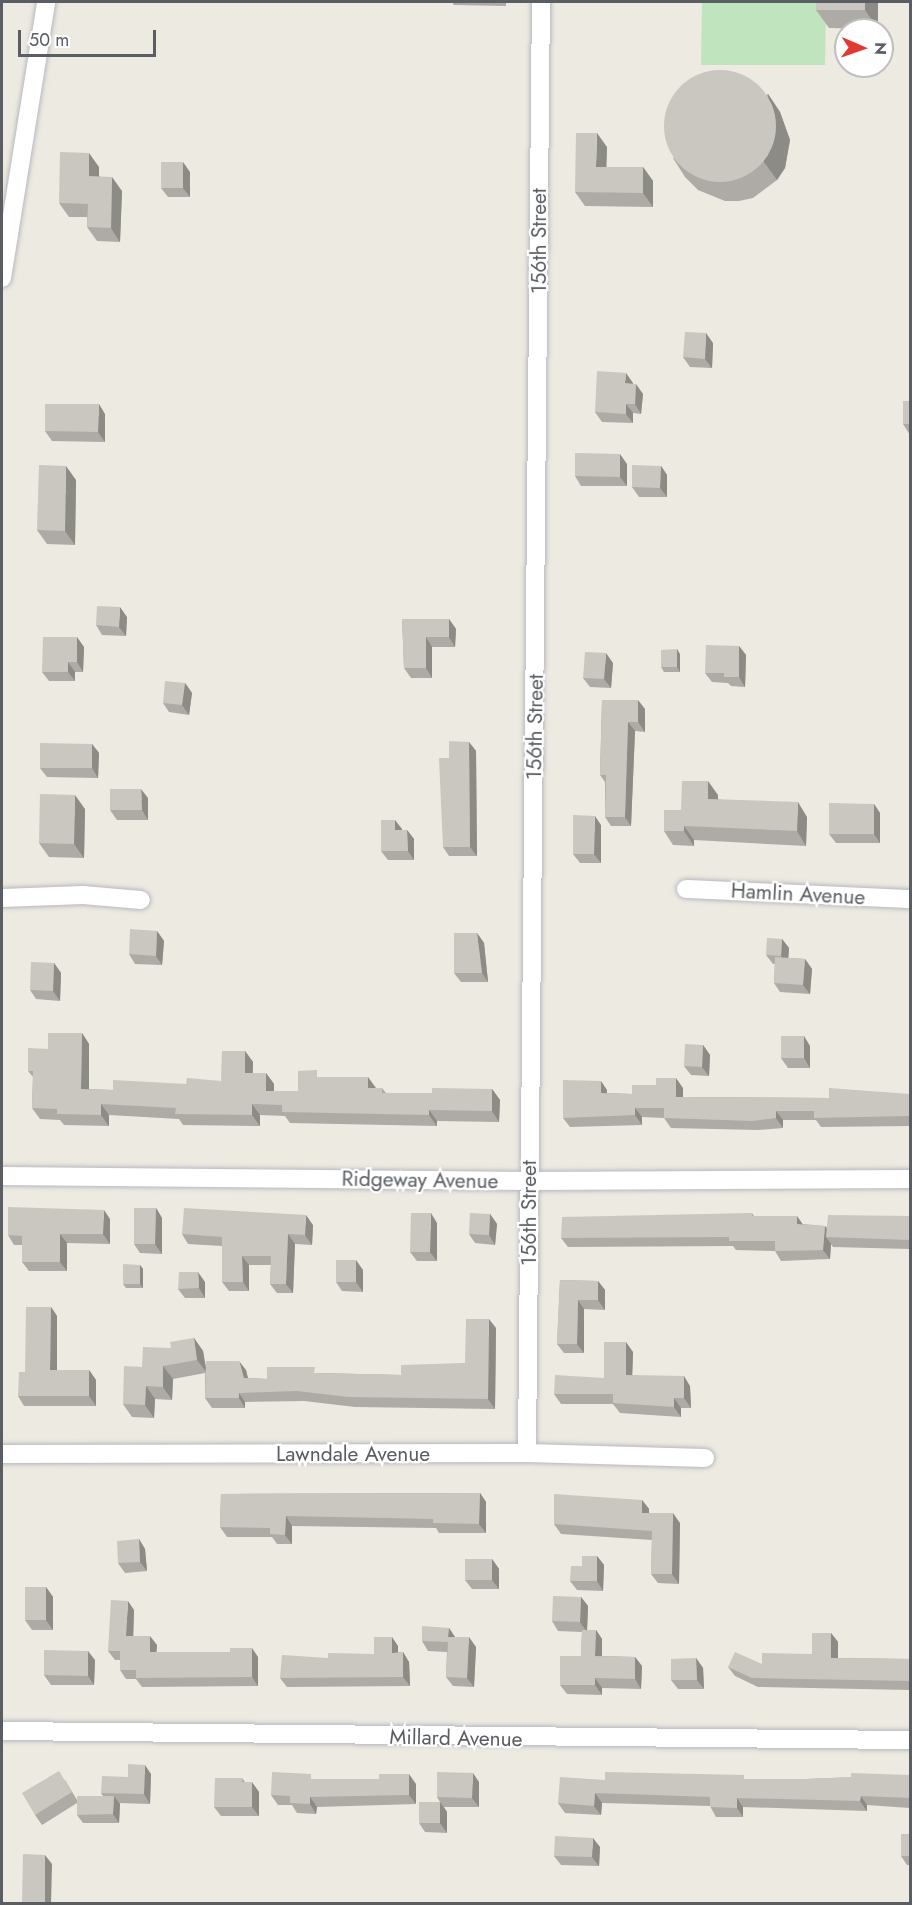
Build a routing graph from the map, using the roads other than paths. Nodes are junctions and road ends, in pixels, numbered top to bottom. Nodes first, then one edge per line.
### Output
1 (46, 2) edge
2 (541, 2) edge
3 (2, 278) edge
4 (686, 889) dead end
5 (2, 898) edge
6 (910, 899) edge
7 (141, 900) dead end
8 (2, 1176) edge
9 (910, 1179) edge
10 (529, 1181) junction
11 (527, 1453) junction
12 (2, 1454) edge
13 (705, 1458) dead end
14 (2, 1731) edge
15 (910, 1740) edge

1 - 3 street
2 - 10 street, 156th Street
4 - 6 street, Hamlin Avenue
5 - 7 street
8 - 10 street, Ridgeway Avenue
9 - 10 street, Ridgeway Avenue
10 - 11 street, 156th Street
11 - 12 street, Lawndale Avenue
11 - 13 street, Lawndale Avenue
14 - 15 street, Millard Avenue

